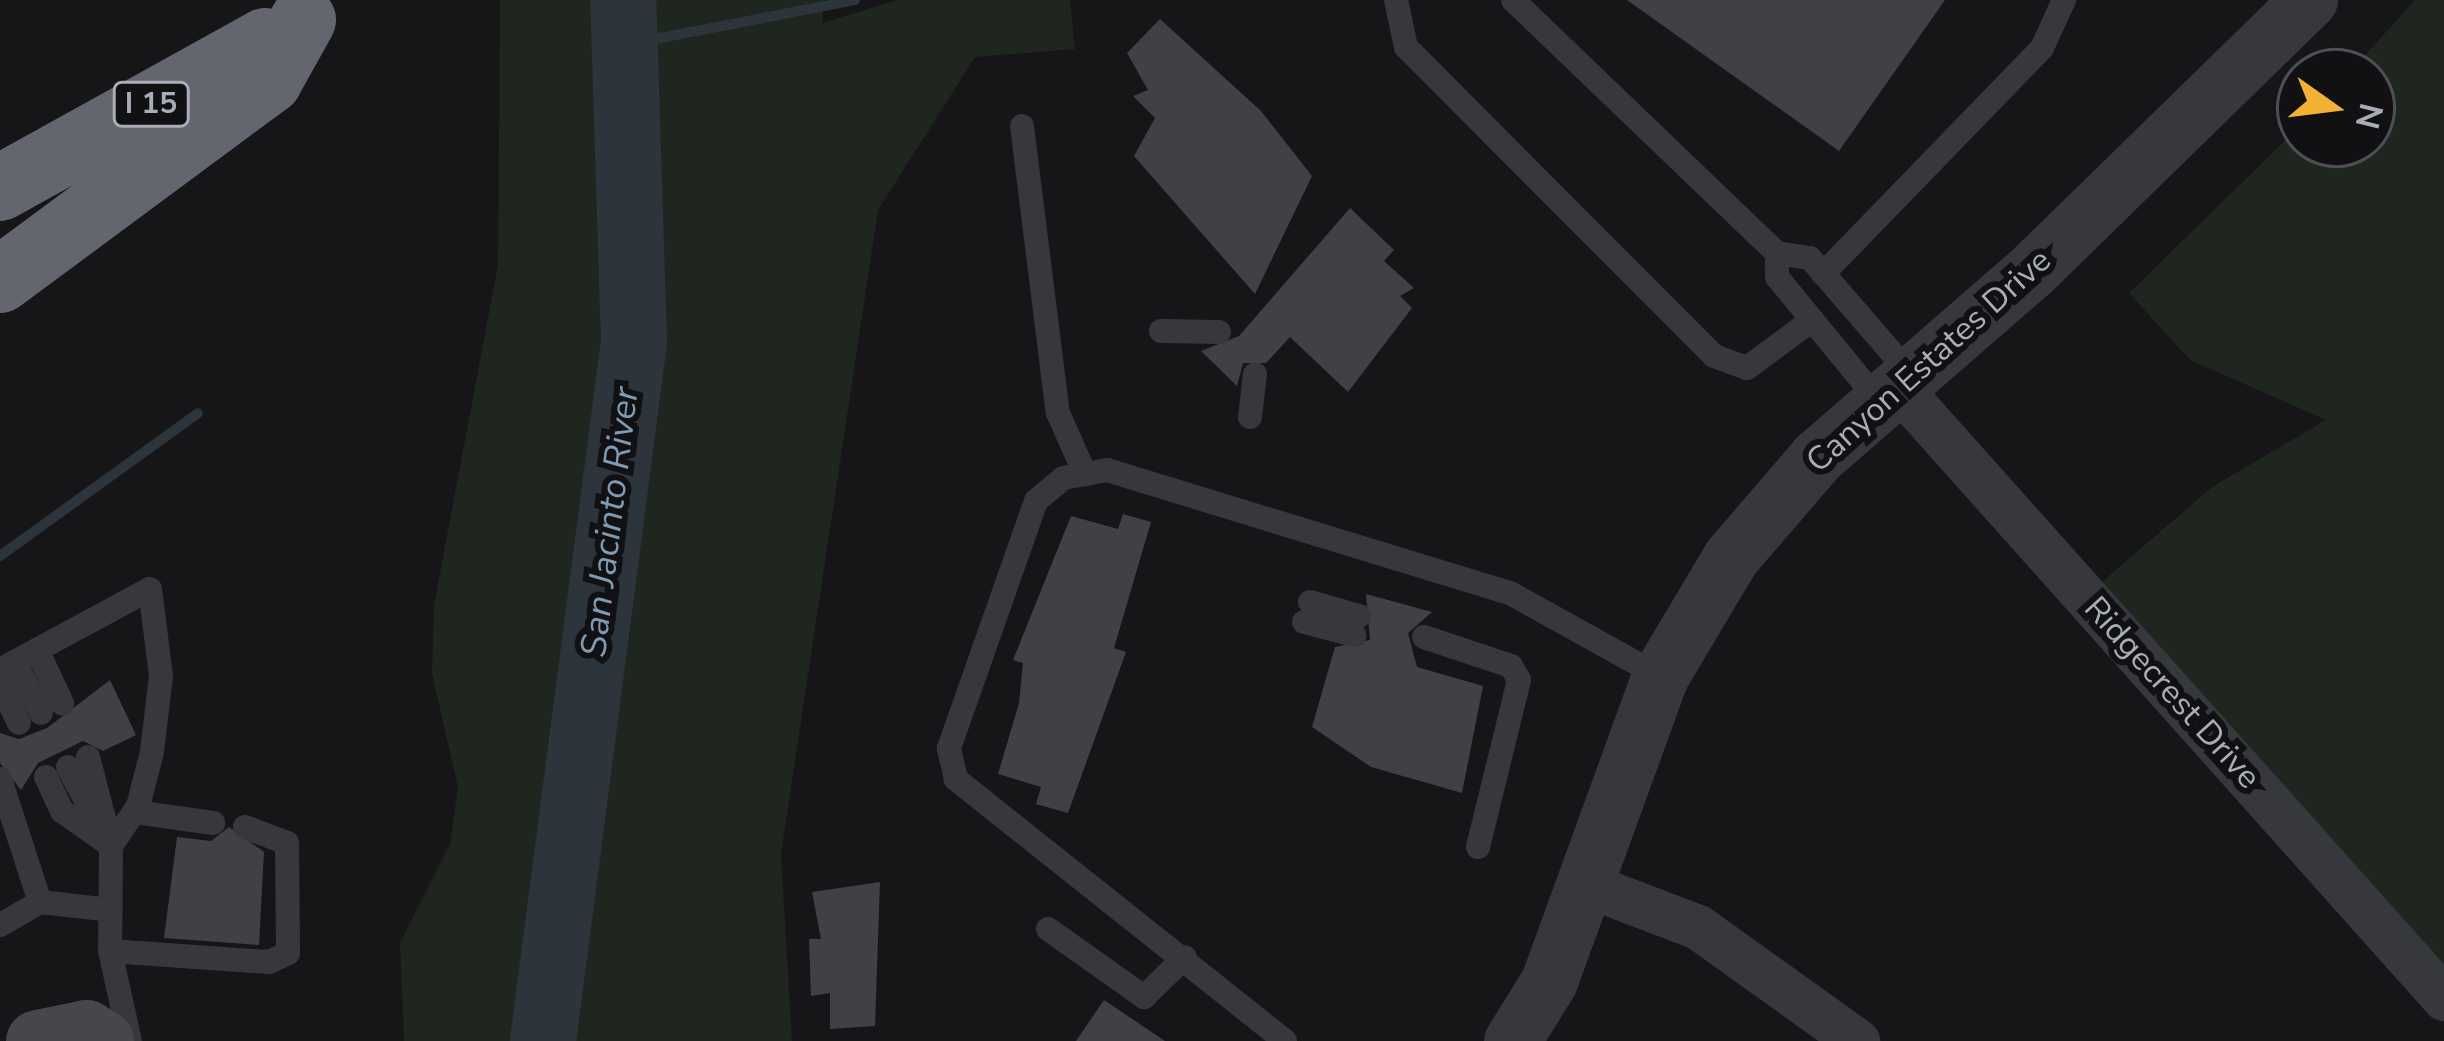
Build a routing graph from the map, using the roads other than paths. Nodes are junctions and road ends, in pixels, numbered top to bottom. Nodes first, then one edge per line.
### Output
1 (1396, 0) edge
2 (1513, 0) edge
3 (2064, 0) edge
4 (2309, 0) edge
5 (319, 10) edge
6 (1022, 126) dead end
7 (0, 188) edge
8 (1778, 253) junction
9 (1823, 274) junction
10 (0, 280) edge
11 (1812, 320) junction
12 (1161, 331) dead end
13 (1219, 332) dead end
14 (1255, 374) dead end
15 (1898, 390) junction
16 (1250, 417) dead end
17 (1085, 474) junction
18 (1307, 612) dead end
19 (1357, 626) dead end
20 (1429, 644) dead end
21 (17, 661) edge
22 (1660, 676) junction
23 (0, 684) edge
24 (67, 767) dead end
25 (0, 779) edge
26 (135, 812) junction
27 (213, 823) dead end
28 (244, 827) dead end
29 (111, 846) junction
30 (1478, 847) dead end
31 (1585, 884) junction
32 (40, 902) junction
33 (111, 910) junction
34 (0, 925) edge
35 (1048, 928) dead end
36 (110, 951) junction
37 (1185, 957) junction
38 (2444, 998) edge
39 (37, 1041) edge
40 (102, 1041) edge
41 (130, 1041) edge
42 (1285, 1041) edge
43 (1512, 1041) edge
44 (1857, 1041) edge

1 - 11 lane
2 - 8 lane
3 - 9 lane
4 - 15 street, Canyon Estates Drive
5 - 7 highway, I 15
5 - 10 highway
6 - 17 lane
8 - 9 lane
8 - 11 lane
9 - 15 lane
11 - 15 lane
12 - 13 lane
14 - 16 lane
15 - 22 street, Canyon Estates Drive
15 - 38 street, Ridgecrest Drive
17 - 22 lane
17 - 37 lane
18 - 19 lane
20 - 30 lane
21 - 23 lane
21 - 26 lane
22 - 31 street, Canyon Estates Drive
24 - 29 lane
25 - 32 lane
26 - 27 lane
26 - 29 lane
28 - 36 lane
29 - 33 lane
31 - 43 street, Canyon Estates Drive
31 - 44 street
32 - 33 lane
32 - 34 lane
33 - 36 lane
35 - 37 lane
36 - 41 lane
37 - 42 lane
39 - 40 main road

